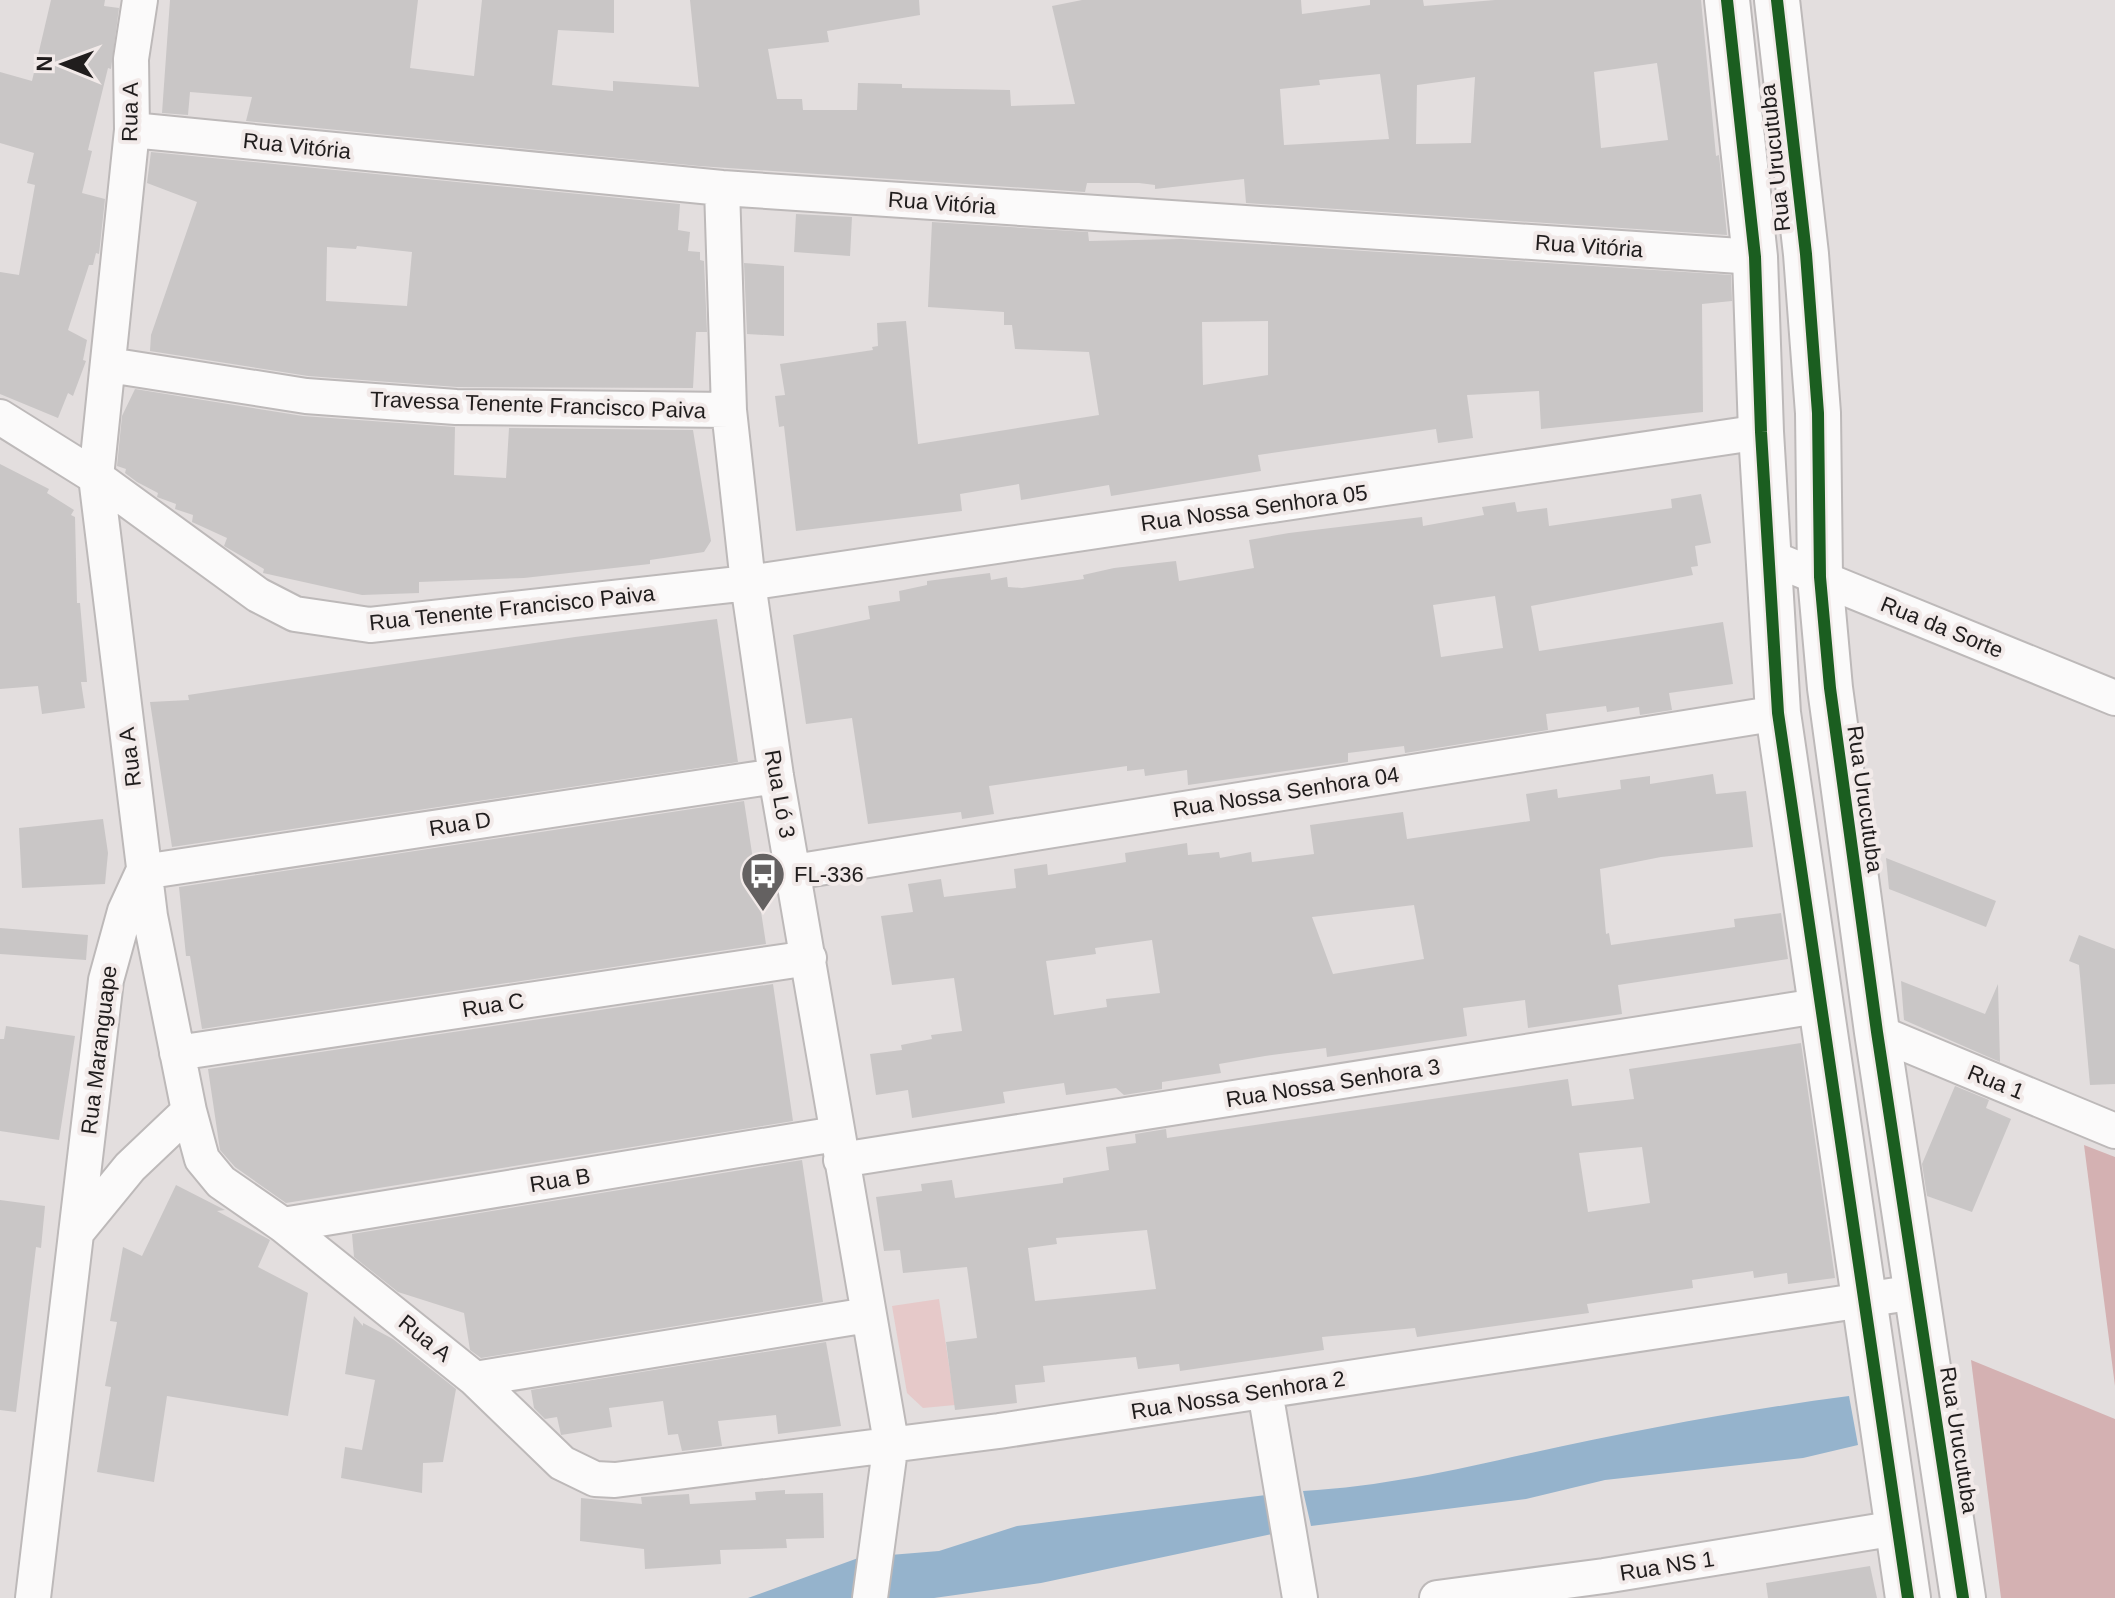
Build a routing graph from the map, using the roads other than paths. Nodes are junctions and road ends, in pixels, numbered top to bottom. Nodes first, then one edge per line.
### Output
1 (140, 0) edge
2 (1727, 0) edge
3 (1777, 0) edge
4 (132, 130) junction
5 (722, 188) junction
6 (1755, 257) junction
7 (109, 365) junction
8 (729, 410) junction
9 (0, 417) edge
10 (1761, 432) junction
11 (96, 477) junction
12 (1769, 557) junction
13 (1820, 577) junction
14 (748, 583) junction
15 (2115, 698) edge
16 (1778, 713) junction
17 (776, 776) junction
18 (143, 872) junction
19 (794, 872) junction
20 (809, 958) junction
21 (1824, 1005) junction
22 (1877, 1032) junction
23 (177, 1053) junction
24 (189, 1111) junction
25 (2115, 1131) edge
26 (839, 1147) junction
27 (283, 1225) junction
28 (76, 1233) junction
29 (1916, 1292) junction
30 (1865, 1301) junction
31 (868, 1315) junction
32 (475, 1379) junction
33 (1265, 1391) junction
34 (891, 1442) junction
35 (562, 1463) joint
36 (1897, 1528) junction
37 (1605, 1587) edge
38 (33, 1598) edge
39 (870, 1598) edge
40 (1300, 1598) edge
41 (1437, 1598) edge
42 (1908, 1598) edge
43 (1963, 1598) edge

1 - 4 street, Rua A
2 - 6 street, Rua Urucutuba
3 - 13 street, Rua Urucutuba
4 - 5 street, Rua Vitória
4 - 7 street, Rua A
5 - 6 street, Rua Vitória
5 - 8 street, Rua Ló 3
6 - 10 street, Rua Urucutuba
7 - 8 street, Travessa Tenente Francisco Paiva
7 - 11 street, Rua A
8 - 14 street, Rua Ló 3
9 - 11 street, Rua Tenente Francisco Paiva
10 - 12 street, Rua Urucutuba
10 - 14 street, Rua Nossa Senhora 05
11 - 14 street, Rua Tenente Francisco Paiva
11 - 18 street, Rua A
12 - 13 street, Rua da Sorte
12 - 16 street, Rua Urucutuba
13 - 15 street, Rua da Sorte
13 - 22 street, Rua Urucutuba
14 - 17 street, Rua Ló 3
16 - 19 street, Rua Nossa Senhora 04
16 - 21 street, Rua Urucutuba
17 - 18 street, Rua D
17 - 19 street, Rua Ló 3
18 - 23 street, Rua A
18 - 28 street, Rua Maranguape
19 - 20 street, Rua Ló 3
20 - 23 street, Rua C
20 - 26 street, Rua Ló 3
21 - 26 street, Rua Nossa Senhora 3
21 - 30 street, Rua Urucutuba
22 - 25 street, Rua 1
22 - 29 street, Rua Urucutuba
23 - 24 street, Rua A
24 - 27 street, Rua A
24 - 28 street
26 - 27 street, Rua B
26 - 31 street, Rua Ló 3
27 - 32 street, Rua A
28 - 38 street, Rua Maranguape
29 - 30 street, Rua Nossa Senhora 2
29 - 43 street, Rua Urucutuba
30 - 33 street, Rua Nossa Senhora 2
30 - 36 street, Rua Urucutuba
31 - 32 street
31 - 34 street, Rua Ló 3
32 - 35 street, Rua A
33 - 34 street, Rua Nossa Senhora 2
33 - 40 street
34 - 35 street, Rua Nossa Senhora 2
34 - 39 street, Rua Ló 3
36 - 37 street, Rua NS 1
36 - 42 street, Rua Urucutuba
37 - 41 street, Rua NS 1

